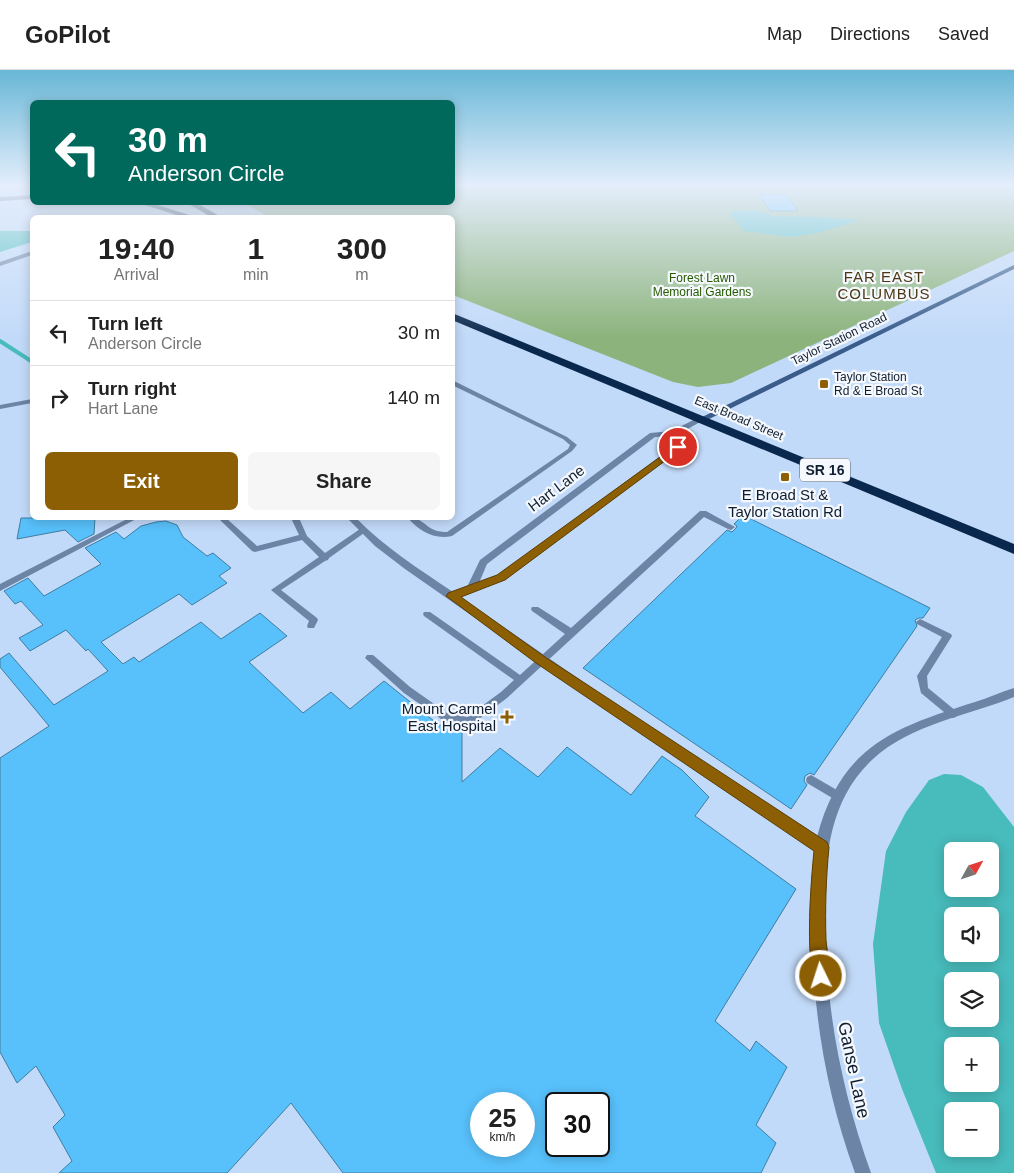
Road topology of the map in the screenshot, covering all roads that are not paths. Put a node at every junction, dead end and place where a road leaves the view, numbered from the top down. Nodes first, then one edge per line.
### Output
1 (30, 254) edge
2 (0, 264) edge
3 (1014, 267) edge
4 (455, 317) edge
5 (455, 383) edge
6 (30, 401) edge
7 (0, 407) edge
8 (702, 419) junction
9 (674, 433) junction
10 (130, 520) edge
11 (224, 520) edge
12 (296, 520) edge
13 (353, 520) edge
14 (414, 520) edge
15 (730, 527) dead end
16 (363, 531) junction
17 (304, 537) junction
18 (1014, 549) edge
19 (325, 558) junction
20 (472, 587) junction
21 (0, 588) edge
22 (452, 596) junction
23 (535, 609) dead end
24 (427, 614) dead end
25 (920, 622) dead end
26 (312, 626) dead end
27 (570, 633) junction
28 (370, 658) dead end
29 (541, 660) junction
30 (520, 680) junction
31 (1014, 692) edge
32 (953, 714) junction
33 (811, 780) dead end
34 (838, 796) junction
35 (822, 847) junction
36 (863, 1173) edge

1 - 2 street
3 - 8 main road, Taylor Station Road
4 - 8 highway, East Broad Street / SR 16
5 - 14 lane
6 - 7 lane
8 - 9 street, Hart Lane
8 - 18 highway, East Broad Street / SR 16
9 - 20 street, Hart Lane
9 - 20 street
10 - 21 lane
11 - 17 lane
12 - 17 lane
13 - 16 street
15 - 27 lane
16 - 19 lane
16 - 22 street
17 - 19 lane
19 - 26 lane
20 - 22 street
22 - 29 street
23 - 27 lane
24 - 30 lane
25 - 32 lane
27 - 29 lane
28 - 30 lane
29 - 30 lane
29 - 35 street
31 - 32 street, Ganse Lane
32 - 34 street, Ganse Lane
33 - 34 lane
34 - 35 street, Ganse Lane
35 - 36 street, Ganse Lane

